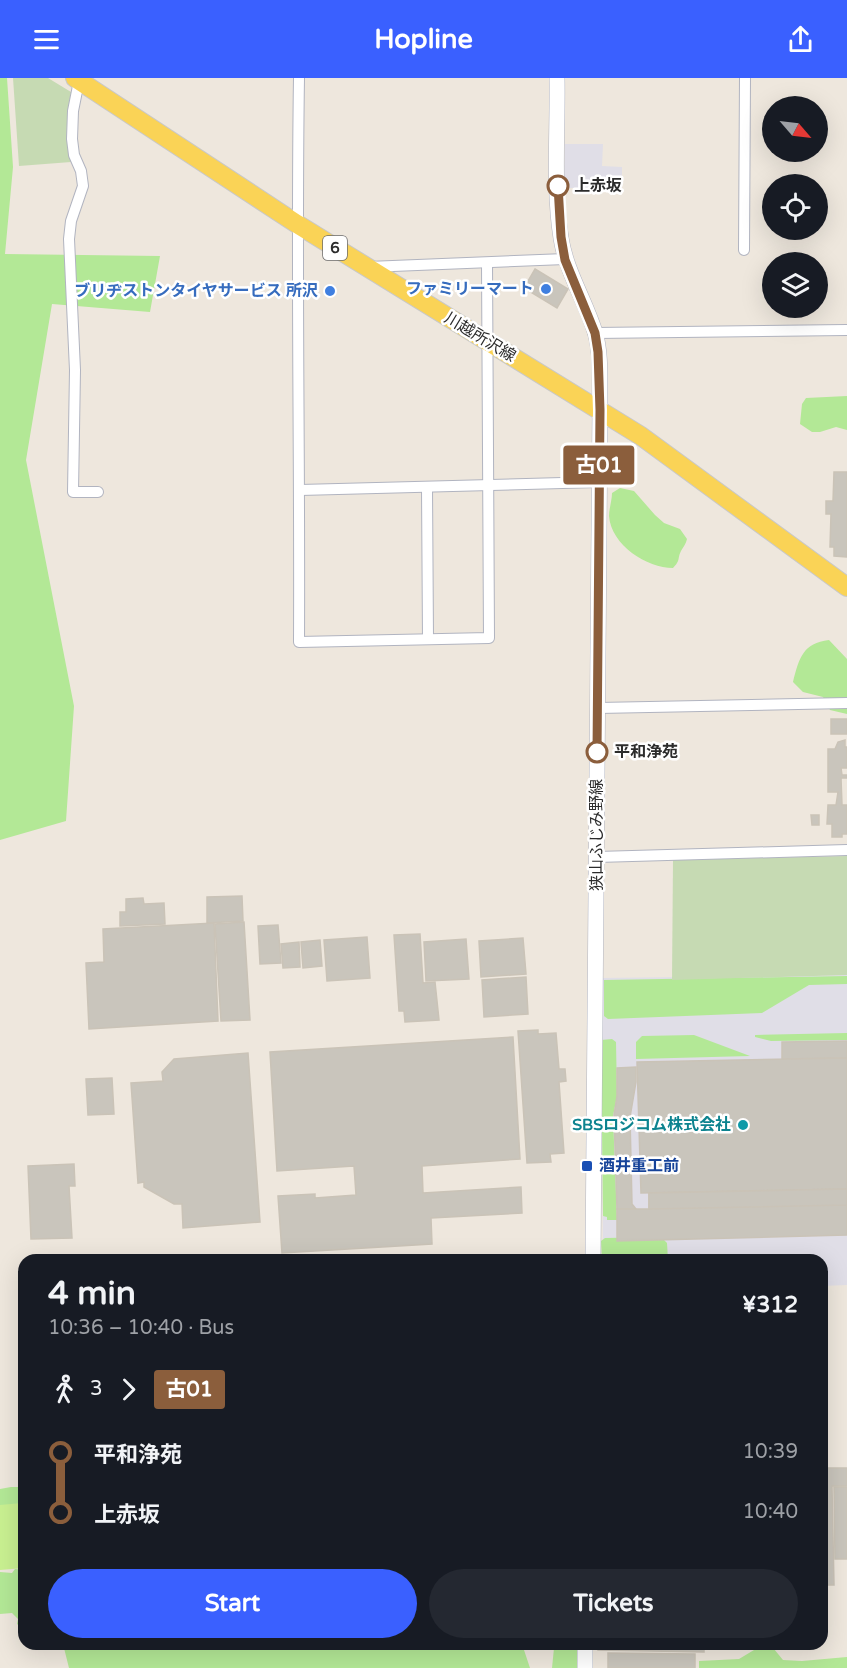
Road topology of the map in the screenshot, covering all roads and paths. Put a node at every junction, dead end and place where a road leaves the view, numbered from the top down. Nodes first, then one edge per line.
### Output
1 (299, 78) edge
2 (557, 78) edge
3 (745, 78) edge
4 (77, 79) edge
5 (297, 224) junction
6 (744, 250) dead end
7 (565, 260) junction
8 (487, 263) junction
9 (366, 267) junction
10 (847, 330) edge
11 (595, 333) junction
12 (486, 341) junction
13 (600, 410) junction
14 (599, 482) junction
15 (488, 484) junction
16 (427, 487) junction
17 (300, 490) junction
18 (98, 492) dead end
19 (847, 586) edge
20 (428, 639) junction
21 (847, 703) edge
22 (598, 708) junction
23 (847, 850) edge
24 (597, 857) junction
25 (593, 1254) edge
26 (585, 1650) edge
27 (585, 1668) edge

1 - 5 street
2 - 7 main road, 狭山ふじみ野線
3 - 6 street
4 - 5 main road, 川越所沢線 / 6
4 - 18 street
5 - 9 main road, 川越所沢線 / 6
5 - 17 street
7 - 8 street
7 - 11 main road, 狭山ふじみ野線
8 - 9 street
8 - 12 street
9 - 12 main road, 川越所沢線 / 6
10 - 11 street
11 - 13 main road, 狭山ふじみ野線
12 - 13 main road, 川越所沢線 / 6
12 - 15 street
13 - 14 main road, 狭山ふじみ野線
13 - 19 main road, 川越所沢線 / 6
14 - 15 street
14 - 22 main road, 狭山ふじみ野線
15 - 16 street
15 - 20 street
16 - 17 street
16 - 20 street
17 - 20 street
21 - 22 street
22 - 24 main road, 狭山ふじみ野線
23 - 24 street
24 - 25 main road, 狭山ふじみ野線
26 - 27 main road

